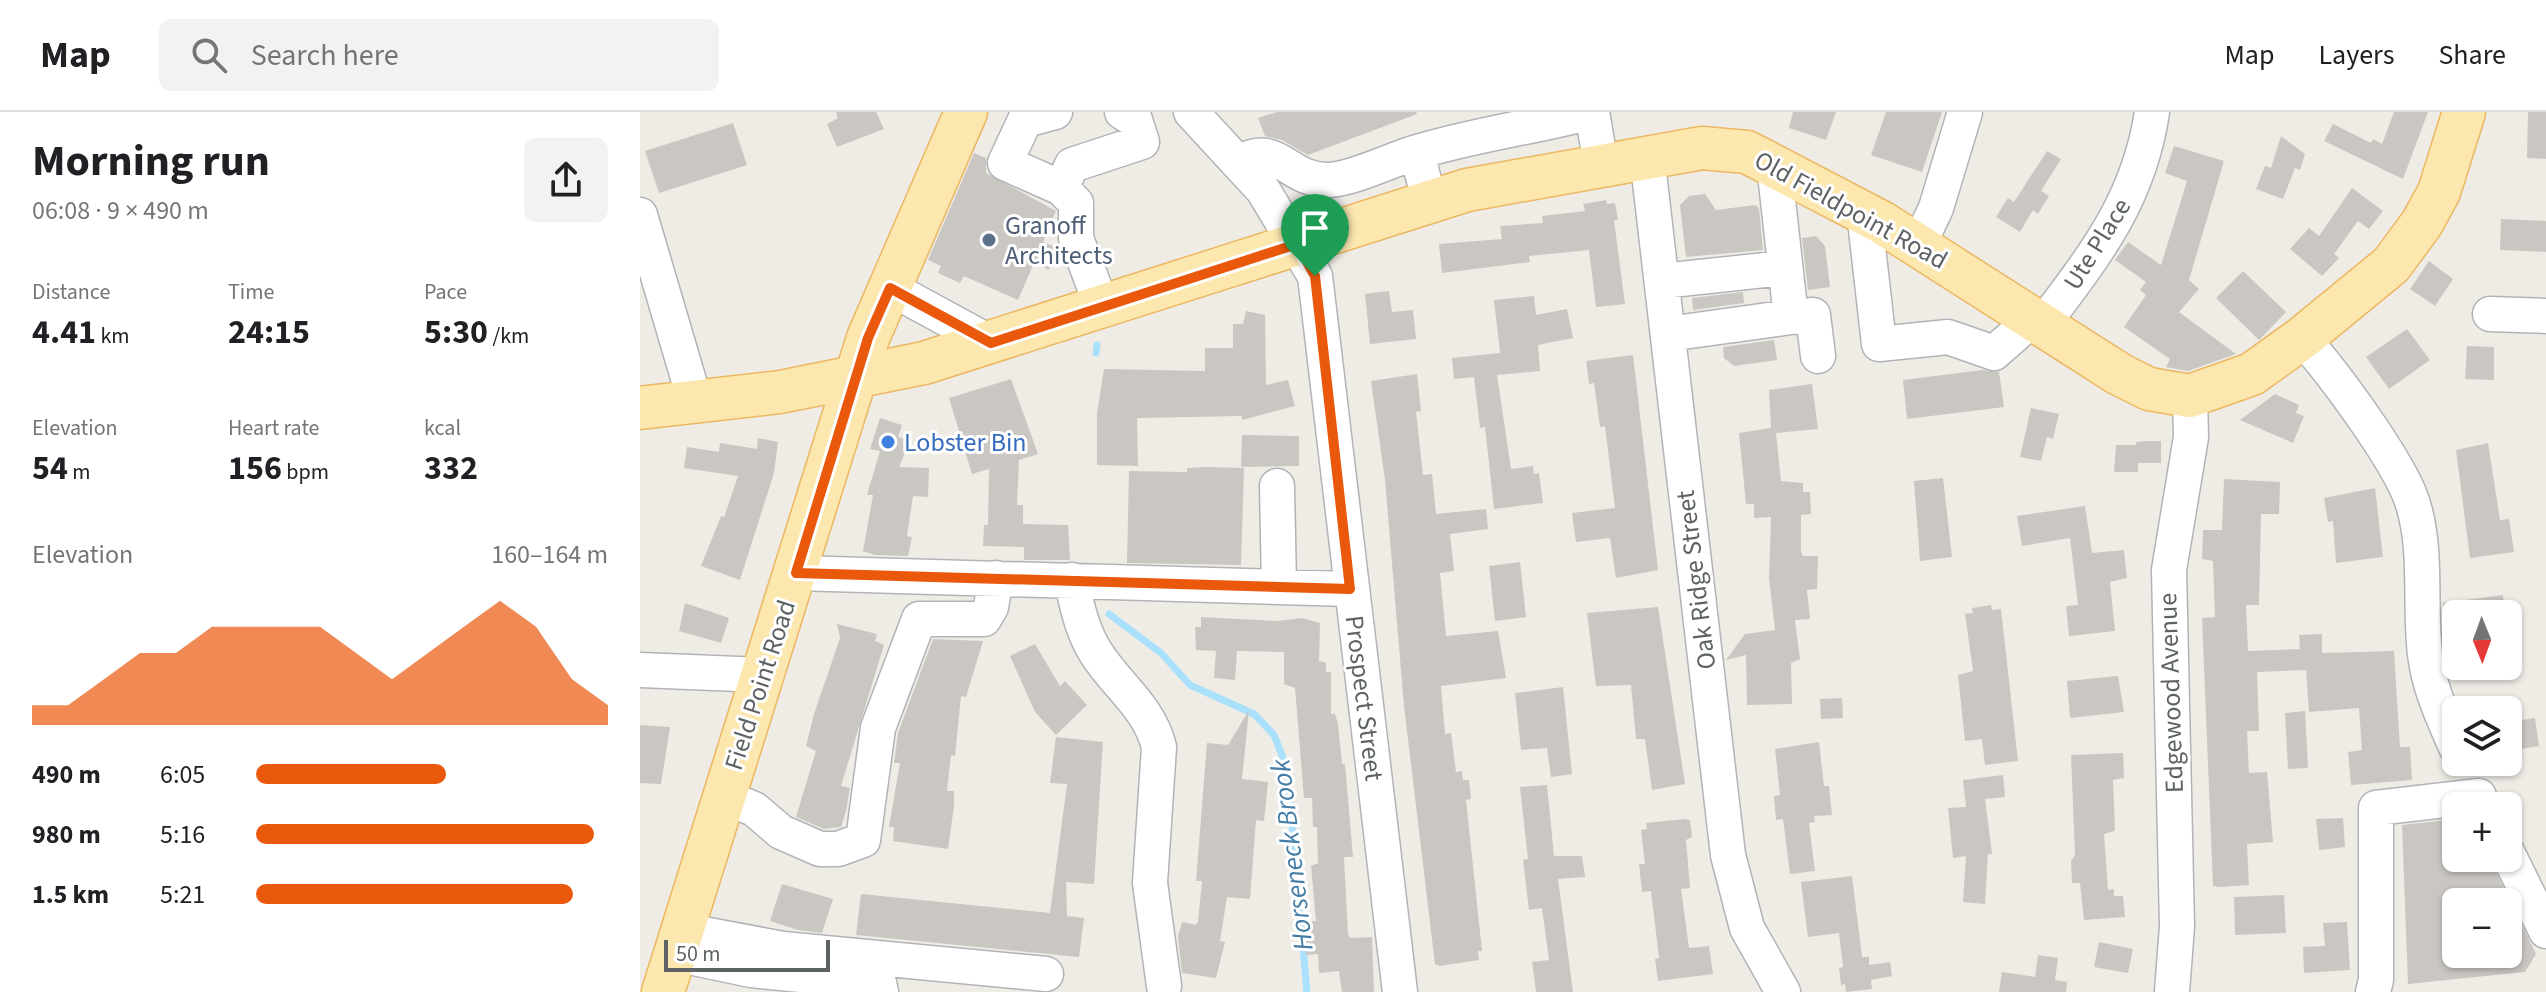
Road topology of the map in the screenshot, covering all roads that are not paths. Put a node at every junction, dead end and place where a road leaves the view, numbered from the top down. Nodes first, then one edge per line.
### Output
1 (966, 112) edge
2 (1055, 112) edge
3 (1191, 112) edge
4 (1591, 112) edge
5 (1965, 112) edge
6 (2152, 112) edge
7 (2464, 112) edge
8 (1133, 115) edge
9 (1411, 154) junction
10 (1647, 156) junction
11 (1239, 163) junction
12 (1601, 165) junction
13 (1774, 165) junction
14 (1061, 188) junction
15 (1430, 202) junction
16 (1864, 212) junction
17 (640, 215) edge
18 (1297, 244) junction
19 (1919, 244) junction
20 (1784, 268) junction
21 (1662, 281) junction
22 (890, 288) junction
23 (1102, 307) junction
24 (2490, 314) dead end
25 (2546, 316) edge
26 (1791, 317) junction
27 (2039, 321) junction
28 (1668, 334) junction
29 (2302, 338) junction
30 (991, 343) junction
31 (1818, 356) dead end
32 (857, 377) junction
33 (2190, 396) junction
34 (692, 404) junction
35 (640, 408) edge
36 (1277, 486) dead end
37 (796, 573) junction
38 (996, 578) junction
39 (1072, 580) junction
40 (1279, 587) junction
41 (1350, 589) junction
42 (640, 670) edge
43 (763, 675) junction
44 (2442, 715) edge
45 (724, 797) junction
46 (2442, 804) edge
47 (2517, 872) edge
48 (2546, 931) edge
49 (673, 959) edge
50 (1046, 974) dead end
51 (1164, 986) dead end
52 (881, 992) edge
53 (1400, 992) edge
54 (1783, 992) edge
55 (2172, 992) edge
56 (2373, 992) edge

1 - 22 main road, Field Point Road
2 - 14 street
3 - 11 street, Prospect Street
4 - 9 street
4 - 12 street
5 - 19 street
6 - 27 street, Ute Place
7 - 29 main road
8 - 14 street
9 - 11 street
9 - 15 street
10 - 12 main road, Old Fieldpoint Road
10 - 13 main road, Old Fieldpoint Road
10 - 21 street, Oak Ridge Street
11 - 18 street, Prospect Street
12 - 15 main road, Old Fieldpoint Road
13 - 16 main road, Old Fieldpoint Road
13 - 20 street
14 - 23 street
15 - 18 main road, Old Fieldpoint Road
16 - 19 main road, Old Fieldpoint Road
16 - 27 street, Ute Place
17 - 34 street
18 - 23 main road, Old Fieldpoint Road
18 - 41 street, Prospect Street
19 - 27 main road, Old Fieldpoint Road
20 - 21 street
20 - 26 street
21 - 28 street, Oak Ridge Street
22 - 30 street
22 - 32 main road, Field Point Road
23 - 30 main road, Old Fieldpoint Road
24 - 25 street
26 - 28 street
26 - 31 street
27 - 33 main road, Old Fieldpoint Road
28 - 54 street, Oak Ridge Street
29 - 33 main road
29 - 44 street
30 - 32 main road, Old Fieldpoint Road
32 - 34 main road, Old Fieldpoint Road
32 - 37 main road, Field Point Road
33 - 55 street, Edgewood Avenue
34 - 35 main road, Old Fieldpoint Road
36 - 40 street
37 - 38 street
37 - 43 main road, Field Point Road
38 - 39 street
38 - 45 street
39 - 40 street
39 - 51 street
40 - 41 street
41 - 53 street, Prospect Street
42 - 43 street
43 - 45 main road, Field Point Road
45 - 49 main road, Field Point Road
46 - 56 street
47 - 48 street
49 - 50 street
49 - 52 street

